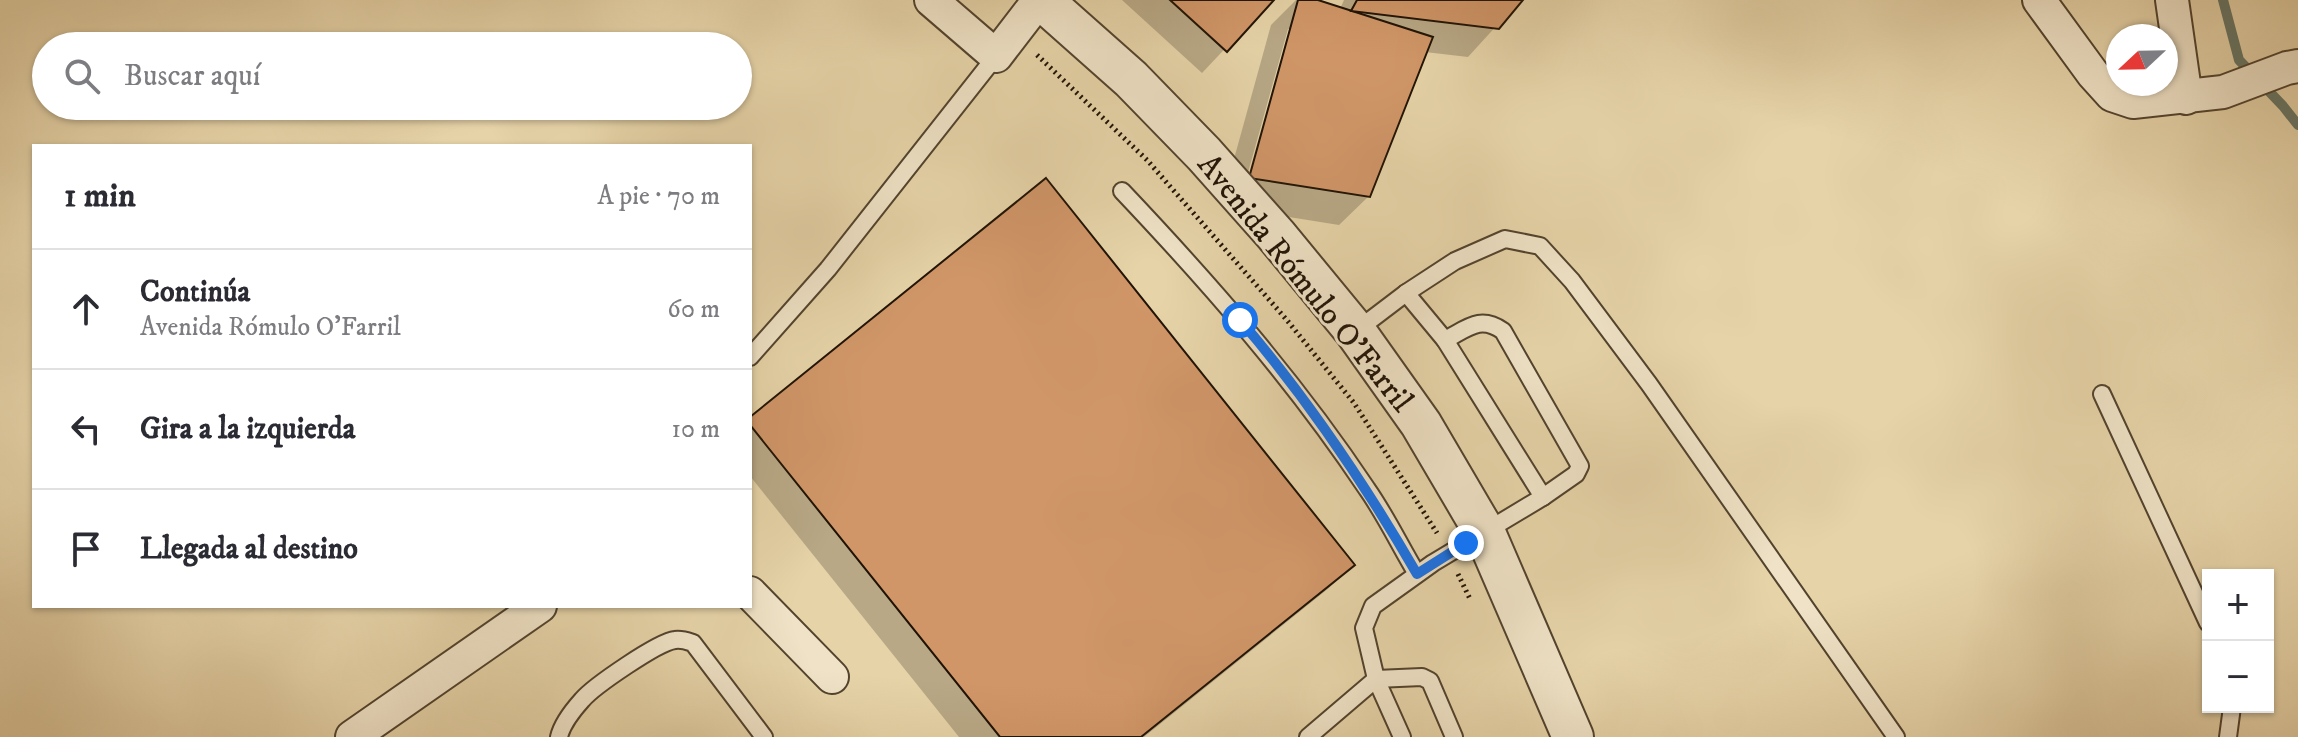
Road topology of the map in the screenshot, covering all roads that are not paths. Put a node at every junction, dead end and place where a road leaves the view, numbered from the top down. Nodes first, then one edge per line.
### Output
1 (931, 0) edge
2 (1040, 0) edge
3 (2039, 0) edge
4 (2172, 0) edge
5 (996, 56) junction
6 (2292, 67) edge
7 (2186, 98) junction
8 (1122, 191) dead end
9 (1406, 293) junction
10 (1355, 331) junction
11 (1445, 340) junction
12 (752, 355) edge
13 (2102, 394) dead end
14 (1543, 497) junction
15 (1485, 533) junction
16 (1417, 574) junction
17 (752, 595) edge
18 (537, 608) edge
19 (2202, 610) edge
20 (832, 677) dead end
21 (1376, 679) junction
22 (2231, 713) edge
23 (1316, 733) edge
24 (352, 737) edge
25 (559, 737) edge
26 (764, 737) edge
27 (1402, 737) edge
28 (1454, 737) edge
29 (1573, 737) edge
30 (1896, 737) edge
31 (2228, 737) edge

1 - 5 street
2 - 5 street
2 - 10 street, Avenida Rómulo O'Farril
3 - 7 street
4 - 7 street
5 - 12 lane
6 - 7 street
8 - 16 lane
9 - 10 lane
9 - 11 lane
9 - 30 lane
10 - 15 street, Avenida Rómulo O'Farril
11 - 14 lane
11 - 14 lane
13 - 19 lane
14 - 15 lane
15 - 16 lane
15 - 29 street, Avenida Rómulo O'Farril
16 - 21 lane
17 - 20 street
18 - 24 street
21 - 23 lane
21 - 27 lane
21 - 28 lane
22 - 31 lane
25 - 26 lane

